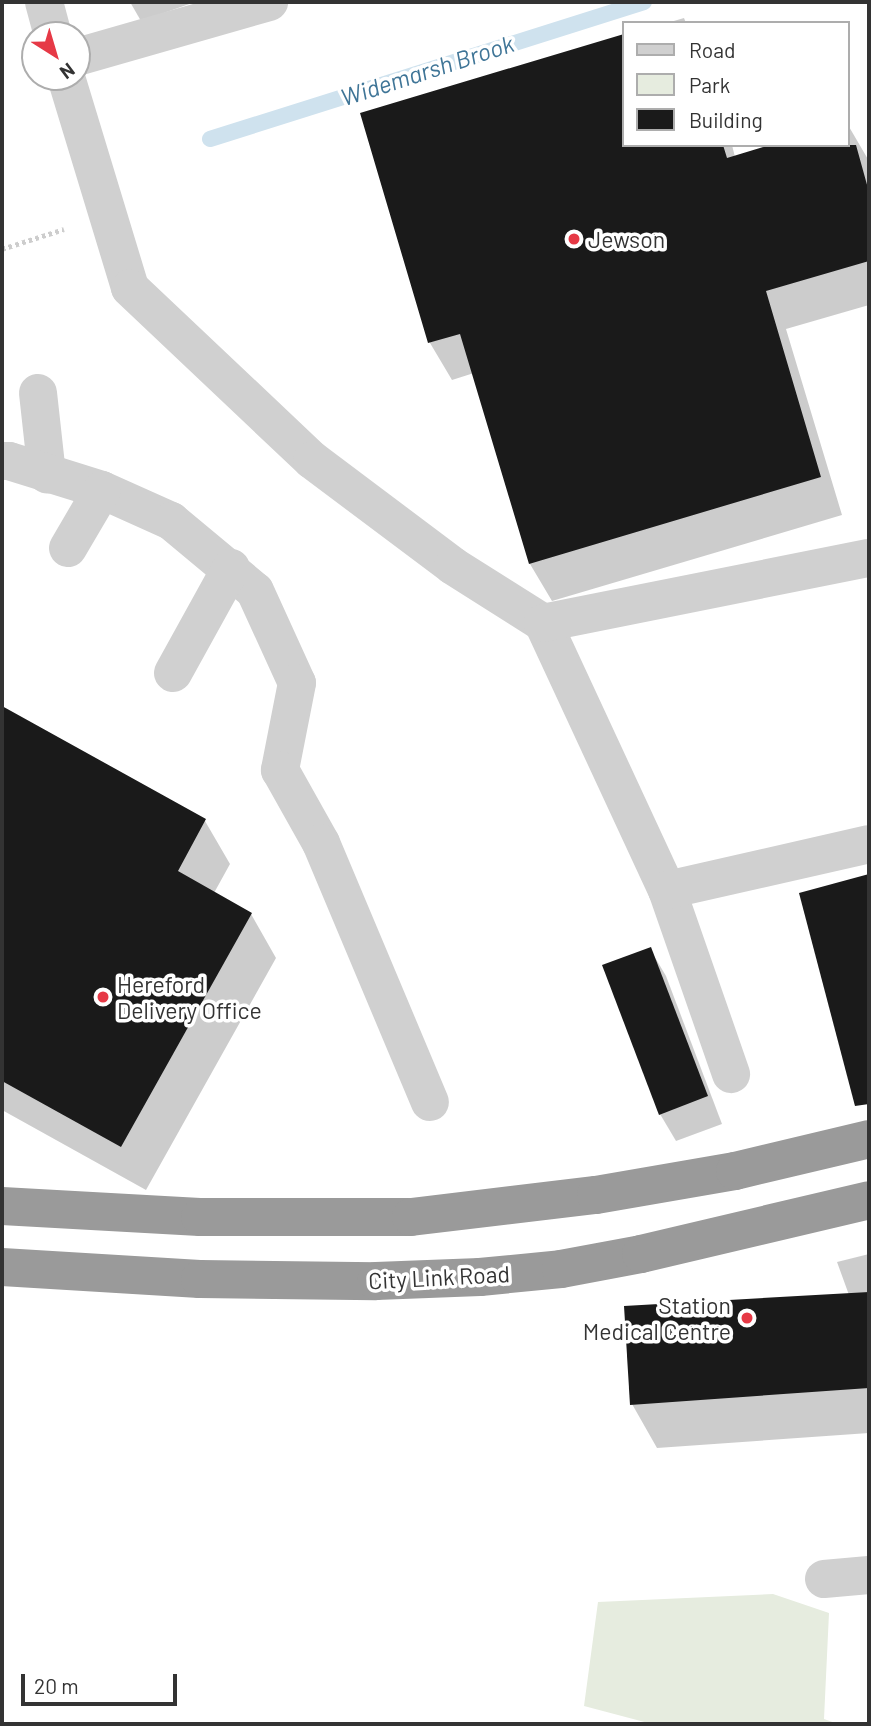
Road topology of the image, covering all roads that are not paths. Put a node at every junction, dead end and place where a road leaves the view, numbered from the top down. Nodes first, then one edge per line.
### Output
1 (44, 2) edge
2 (269, 2) edge
3 (50, 21) edge
4 (91, 53) edge
5 (70, 91) edge
6 (38, 393) dead end
7 (2, 461) edge
8 (47, 475) junction
9 (102, 491) junction
10 (68, 548) dead end
11 (869, 558) edge
12 (231, 568) junction
13 (543, 623) junction
14 (173, 673) dead end
15 (869, 844) edge
16 (667, 890) junction
17 (731, 1074) dead end
18 (430, 1102) dead end
19 (869, 1139) edge
20 (869, 1200) edge
21 (2, 1206) edge
22 (2, 1267) edge
23 (869, 1575) edge
24 (824, 1579) dead end

1 - 3 street
2 - 4 street
5 - 13 street
6 - 8 street
7 - 8 street
8 - 9 street
9 - 10 street
9 - 12 street
11 - 13 street
12 - 14 street
12 - 18 street
13 - 16 street
15 - 16 street
16 - 17 street
19 - 21 highway
20 - 22 highway, City Link Road
23 - 24 street

